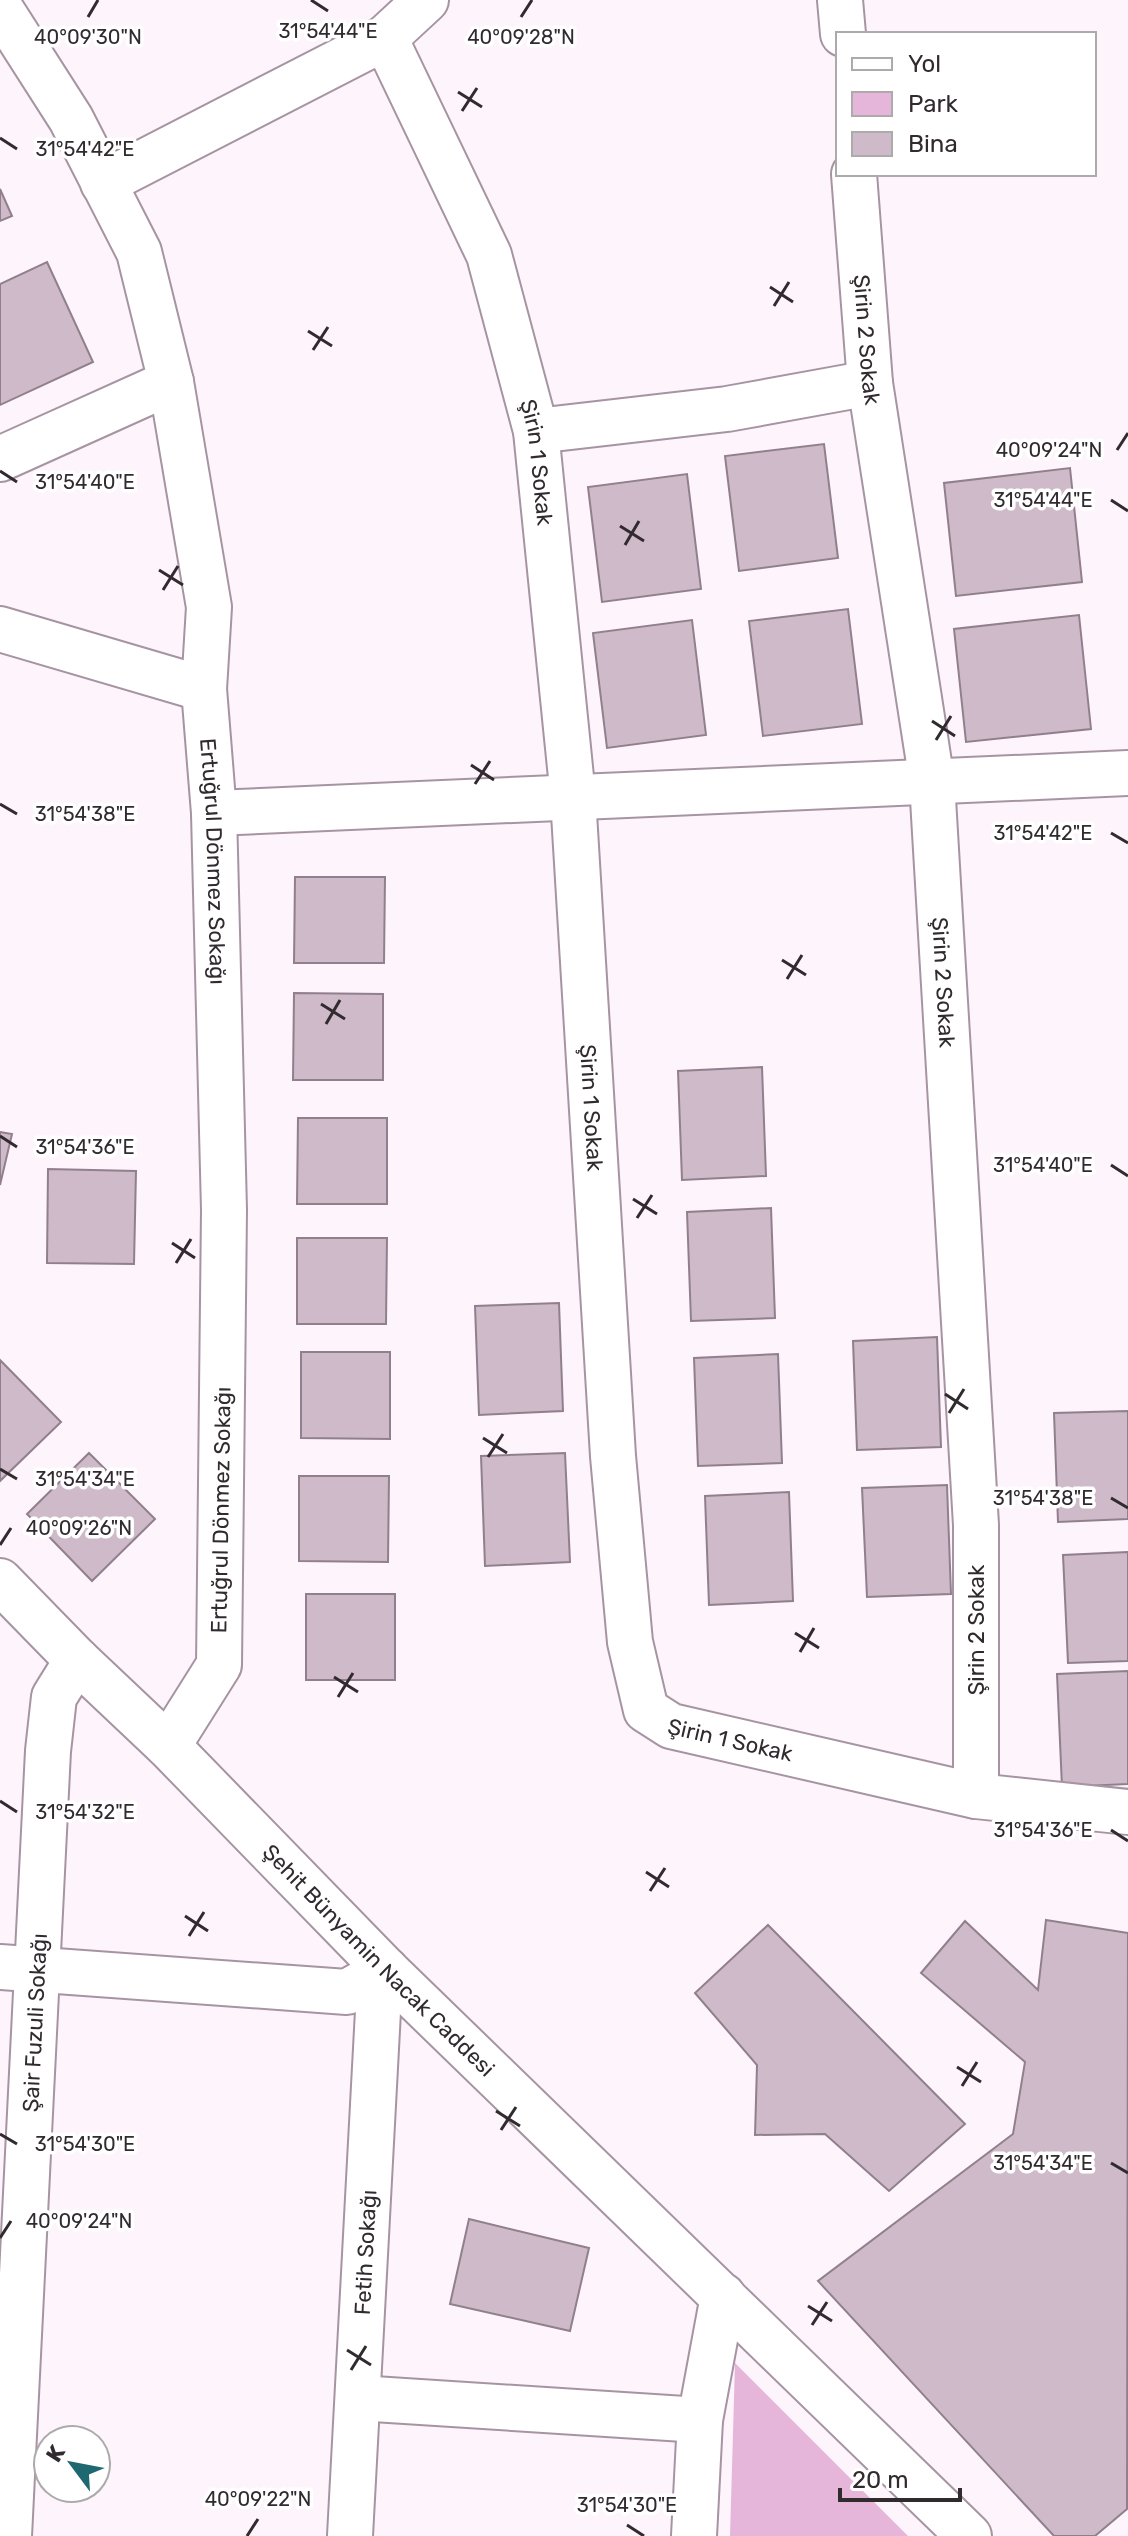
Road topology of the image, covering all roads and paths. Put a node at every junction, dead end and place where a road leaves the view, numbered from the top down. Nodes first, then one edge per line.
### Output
1 (426, 0) edge
2 (840, 0) edge
3 (3, 20) edge
4 (843, 32) edge
5 (385, 38) junction
6 (854, 176) edge
7 (103, 183) junction
8 (171, 382) junction
9 (870, 383) junction
10 (536, 431) junction
11 (0, 459) edge
12 (0, 629) edge
13 (204, 689) junction
14 (1128, 773) edge
15 (932, 782) junction
16 (573, 797) junction
17 (214, 813) junction
18 (0, 1581) edge
19 (77, 1660) junction
20 (168, 1746) junction
21 (976, 1796) junction
22 (1128, 1812) edge
23 (19, 1968) edge
24 (386, 1970) junction
25 (723, 2296) junction
26 (358, 2398) junction
27 (700, 2420) junction
28 (9, 2536) edge
29 (350, 2536) edge
30 (694, 2536) edge
31 (969, 2536) edge

1 - 5 street
2 - 4 street
3 - 7 street, Ertuğrul Dönmez Sokağı
5 - 7 street
5 - 10 street, Şirin 1 Sokak
6 - 9 street, Şirin 2 Sokak
7 - 8 street, Ertuğrul Dönmez Sokağı
8 - 11 street
8 - 13 street, Ertuğrul Dönmez Sokağı
9 - 10 street
9 - 15 street, Şirin 2 Sokak
10 - 16 street, Şirin 1 Sokak
12 - 13 street
13 - 17 street, Ertuğrul Dönmez Sokağı
14 - 15 street
15 - 16 street
15 - 21 street, Şirin 2 Sokak
16 - 17 street
16 - 21 street, Şirin 1 Sokak
17 - 20 street, Ertuğrul Dönmez Sokağı
18 - 19 street, Şehit Bünyamin Nacak Caddesi
19 - 20 street, Şehit Bünyamin Nacak Caddesi
19 - 23 street, Şair Fuzuli Sokağı
20 - 24 street, Şehit Bünyamin Nacak Caddesi
21 - 22 street, Şirin 1 Sokak
23 - 24 street
23 - 28 street, Şair Fuzuli Sokağı
24 - 25 street, Şehit Bünyamin Nacak Caddesi
24 - 26 street, Fetih Sokağı
25 - 27 street
25 - 31 street, Şehit Bünyamin Nacak Caddesi
26 - 27 street
26 - 29 street, Fetih Sokağı
27 - 30 street

